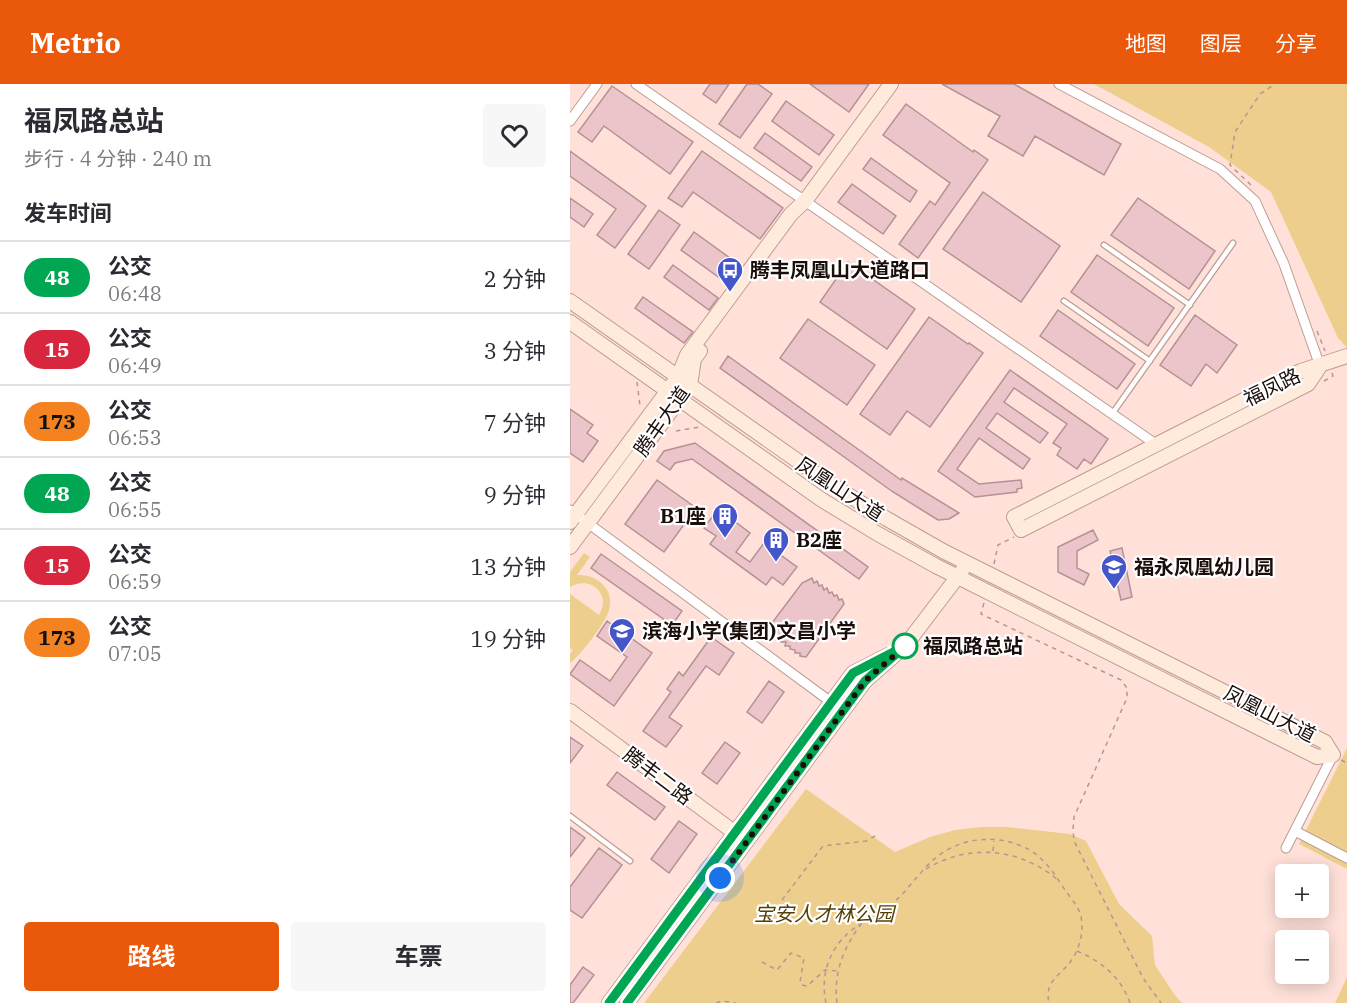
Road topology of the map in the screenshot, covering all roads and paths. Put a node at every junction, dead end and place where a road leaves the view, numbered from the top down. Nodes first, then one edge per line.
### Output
1 (597, 84) edge
2 (636, 84) edge
3 (891, 84) edge
4 (1059, 84) edge
5 (1275, 84) edge
6 (570, 121) edge
7 (1252, 185) dead end
8 (805, 201) junction
9 (1233, 243) dead end
10 (1104, 245) dead end
11 (570, 301) edge
12 (1064, 301) dead end
13 (1190, 305) junction
14 (570, 322) edge
15 (1316, 328) dead end
16 (1347, 356) edge
17 (1150, 361) junction
18 (1325, 364) junction
19 (678, 377) junction
20 (636, 381) dead end
21 (690, 385) junction
22 (668, 391) junction
23 (680, 399) junction
24 (640, 406) dead end
25 (1112, 414) junction
26 (700, 427) dead end
27 (676, 431) dead end
28 (1157, 445) junction
29 (572, 515) edge
30 (588, 523) junction
31 (570, 547) edge
32 (968, 563) junction
33 (957, 577) junction
34 (981, 614) dead end
35 (905, 646) junction
36 (831, 702) junction
37 (570, 711) edge
38 (1333, 755) junction
39 (570, 816) edge
40 (1295, 831) junction
41 (735, 833) junction
42 (877, 835) dead end
43 (994, 840) junction
44 (746, 842) junction
45 (1286, 848) dead end
46 (993, 852) junction
47 (1347, 858) edge
48 (630, 861) dead end
49 (922, 871) junction
50 (1060, 882) junction
51 (782, 900) dead end
52 (864, 922) junction
53 (1077, 951) junction
54 (762, 962) dead end
55 (825, 969) junction
56 (838, 971) junction
57 (609, 1003) edge
58 (627, 1003) edge
59 (716, 1003) edge
60 (735, 1003) edge
61 (826, 1003) edge
62 (837, 1003) edge
63 (1049, 1003) edge
64 (1130, 1003) edge
65 (1161, 1003) edge

1 - 6 street
2 - 8 street
3 - 8 main road, 腾丰大道
4 - 18 street
5 - 7 path
8 - 19 main road, 腾丰大道
8 - 21 main road, 腾丰大道
8 - 25 street
9 - 13 lane
10 - 13 lane
11 - 19 main road, 凤凰山大道
12 - 17 lane
13 - 17 lane
14 - 22 main road, 凤凰山大道
15 - 18 path
16 - 18 main road
17 - 25 lane
18 - 28 main road, 福凤路
18 - 28 main road, 福凤路
19 - 21 main road, 凤凰山大道
19 - 22 main road, 腾丰大道
20 - 24 path
21 - 23 main road, 腾丰大道
21 - 32 main road, 凤凰山大道
22 - 23 main road, 凤凰山大道
22 - 29 main road, 腾丰大道
23 - 30 main road, 腾丰大道
23 - 33 main road, 凤凰山大道
25 - 28 street
26 - 27 path
29 - 30 street
30 - 31 main road, 腾丰大道
30 - 36 street
32 - 33 main road
32 - 38 main road, 凤凰山大道
33 - 35 main road
33 - 38 main road, 凤凰山大道
34 - 65 path
35 - 36 main road
35 - 44 main road
36 - 41 main road
37 - 41 main road, 腾丰二路
38 - 40 street
39 - 48 lane
40 - 45 street
40 - 47 street
41 - 44 main road, 腾丰二路
41 - 57 main road
42 - 51 path
43 - 46 path
43 - 49 path
43 - 50 path
44 - 58 main road
46 - 49 path
46 - 50 path
49 - 52 path
50 - 53 path
52 - 55 path
52 - 56 path
53 - 63 path
53 - 64 path
54 - 55 path
55 - 56 path
55 - 61 path
56 - 62 path
59 - 60 path

